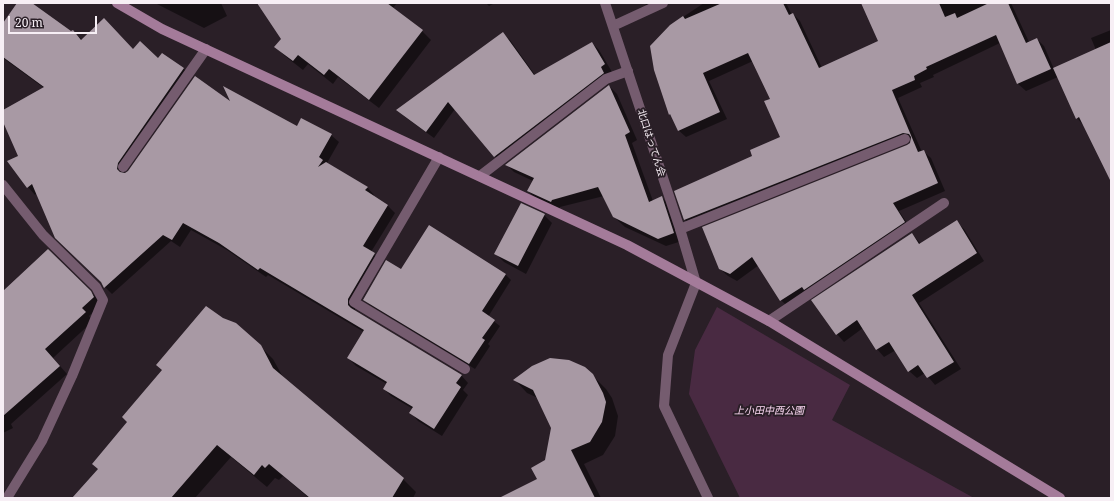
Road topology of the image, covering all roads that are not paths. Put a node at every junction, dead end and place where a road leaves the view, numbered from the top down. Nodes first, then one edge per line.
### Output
1 (116, 3) edge
2 (605, 3) edge
3 (662, 3) edge
4 (613, 26) junction
5 (206, 50) junction
6 (628, 71) junction
7 (904, 139) dead end
8 (439, 157) junction
9 (123, 167) dead end
10 (480, 176) junction
11 (3, 185) edge
12 (944, 203) dead end
13 (680, 230) junction
14 (696, 283) junction
15 (769, 321) junction
16 (465, 369) dead end
17 (7, 498) edge
18 (708, 498) edge
19 (1060, 498) edge

1 - 5 street
2 - 4 street, 北口はってん会
3 - 4 street
4 - 6 street, 北口はってん会
5 - 8 street
5 - 9 street
6 - 10 street
6 - 13 street, 北口はってん会
7 - 13 street
8 - 10 street
8 - 16 street
10 - 14 street
11 - 17 street
12 - 15 street
13 - 14 street, 北口はってん会
14 - 15 street
14 - 18 street
15 - 19 street

